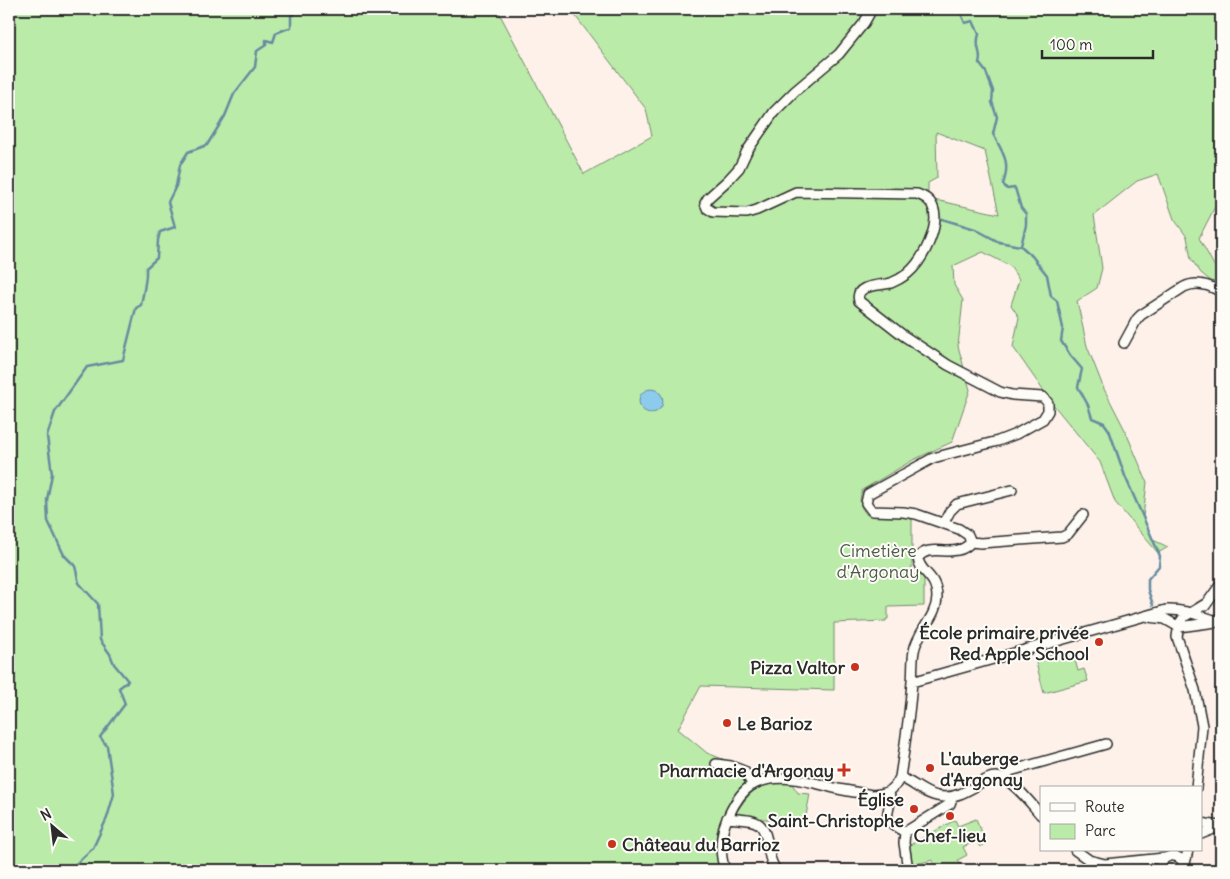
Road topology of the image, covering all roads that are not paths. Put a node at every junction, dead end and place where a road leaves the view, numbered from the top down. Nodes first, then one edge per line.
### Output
1 (872, 9) edge
2 (1221, 292) edge
3 (1124, 343) dead end
4 (1012, 490) dead end
5 (1083, 515) dead end
6 (944, 524) junction
7 (971, 542) junction
8 (1221, 584) edge
9 (1195, 613) junction
10 (1144, 616) junction
11 (1221, 622) edge
12 (1190, 626) junction
13 (1179, 627) junction
14 (1182, 650) junction
15 (912, 682) junction
16 (1106, 744) dead end
17 (716, 764) dead end
18 (900, 777) junction
19 (1004, 778) junction
20 (752, 785) junction
21 (1196, 786) edge
22 (886, 793) junction
23 (953, 796) junction
24 (1040, 814) edge
25 (727, 818) junction
26 (1202, 823) edge
27 (1220, 826) edge
28 (904, 832) junction
29 (1202, 834) edge
30 (1078, 852) edge
31 (1188, 852) edge
32 (1176, 853) edge
33 (1164, 858) junction
34 (1143, 859) junction
35 (1095, 866) edge
36 (1185, 867) edge
37 (725, 870) edge
38 (776, 870) edge
39 (908, 870) edge
40 (1159, 870) edge

1 - 6 street
2 - 3 street
4 - 6 street
5 - 7 street
6 - 7 street
7 - 15 street
8 - 9 street
9 - 10 street
9 - 11 street
9 - 12 street
9 - 13 street
10 - 13 street
10 - 15 street
11 - 12 street
12 - 13 street
12 - 14 street
13 - 14 street
14 - 21 street
15 - 18 street
16 - 19 street
17 - 20 street
18 - 22 street
18 - 23 street
19 - 23 street
19 - 24 street
20 - 22 street
20 - 25 street
22 - 28 street
23 - 28 street
25 - 37 street
25 - 38 street
26 - 27 street
27 - 29 street
28 - 39 street
30 - 35 street
31 - 36 street
32 - 33 street
32 - 36 street
33 - 34 street
33 - 40 street
34 - 35 street
34 - 40 street

